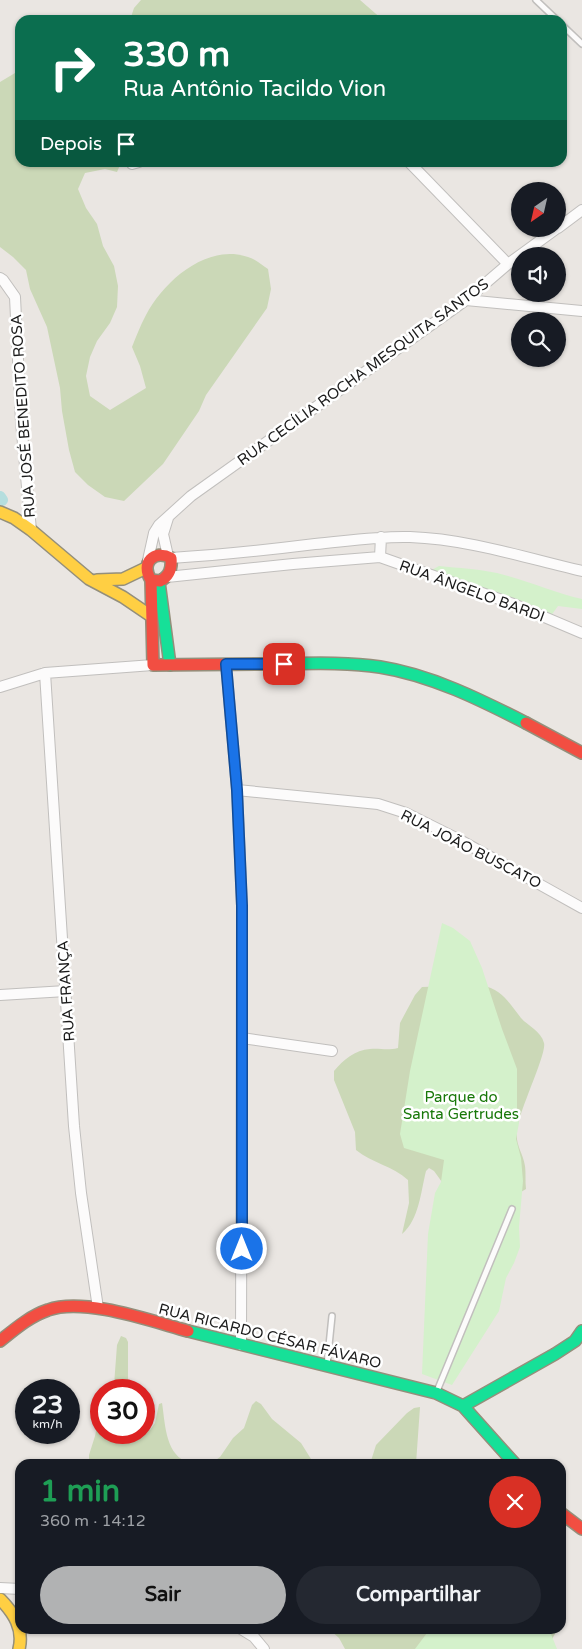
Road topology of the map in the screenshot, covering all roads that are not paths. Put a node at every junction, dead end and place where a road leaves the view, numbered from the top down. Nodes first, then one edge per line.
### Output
1 (536, 0) edge
2 (552, 15) edge
3 (567, 30) edge
4 (582, 44) edge
5 (414, 167) edge
6 (582, 210) edge
7 (566, 222) edge
8 (543, 238) edge
9 (508, 264) junction
10 (0, 278) edge
11 (466, 300) junction
12 (582, 311) edge
13 (0, 512) edge
14 (170, 514) junction
15 (30, 530) junction
16 (381, 537) junction
17 (170, 557) junction
18 (380, 558) junction
19 (582, 571) edge
20 (153, 574) junction
21 (89, 579) junction
22 (109, 590) junction
23 (151, 616) junction
24 (582, 633) edge
25 (226, 664) junction
26 (153, 665) junction
27 (170, 665) junction
28 (45, 673) junction
29 (0, 687) edge
30 (582, 753) edge
31 (237, 790) junction
32 (582, 908) edge
33 (66, 991) junction
34 (0, 995) edge
35 (242, 1038) junction
36 (332, 1051) dead end
37 (512, 1209) dead end
38 (98, 1308) junction
39 (332, 1316) dead end
40 (582, 1332) edge
41 (0, 1341) edge
42 (242, 1345) junction
43 (327, 1366) junction
44 (436, 1393) junction
45 (463, 1406) junction
46 (511, 1459) edge
47 (566, 1517) edge
48 (582, 1529) edge
49 (0, 1588) edge
50 (15, 1589) edge
51 (0, 1599) edge
52 (15, 1622) edge
53 (249, 1634) edge
54 (264, 1649) edge

1 - 2 lane
3 - 4 lane
5 - 9 street
6 - 7 street, RUA CECÍLIA ROCHA MESQUITA SANTOS
8 - 9 street, RUA CECÍLIA ROCHA MESQUITA SANTOS
9 - 11 street, RUA CECÍLIA ROCHA MESQUITA SANTOS
10 - 15 street, RUA JOSÉ BENEDITO ROSA
11 - 12 street
11 - 14 street, RUA CECÍLIA ROCHA MESQUITA SANTOS
13 - 15 street
14 - 17 street
14 - 20 street, RUA CECÍLIA ROCHA MESQUITA SANTOS
15 - 21 street
16 - 17 street
16 - 18 street, RUA ÂNGELO BARDI
16 - 19 street
17 - 20 street
17 - 20 street
18 - 20 street
18 - 24 street, RUA ÂNGELO BARDI
20 - 21 street
20 - 22 street
20 - 23 street
20 - 27 street
21 - 22 street
22 - 23 street
23 - 26 street
25 - 27 street
25 - 30 street
25 - 31 street
26 - 27 street
26 - 28 street
28 - 29 street
28 - 33 street, RUA FRANÇA
31 - 32 street, RUA JOÃO BUSCATO
31 - 35 street
33 - 34 street
33 - 38 street, RUA FRANÇA
35 - 36 street
35 - 42 street
37 - 44 lane
38 - 41 street, RUA RICARDO CÉSAR FÁVARO
38 - 42 street, RUA RICARDO CÉSAR FÁVARO
39 - 43 lane
40 - 45 street
42 - 43 street, RUA RICARDO CÉSAR FÁVARO
43 - 44 street, RUA RICARDO CÉSAR FÁVARO
44 - 45 street, RUA RICARDO CÉSAR FÁVARO
45 - 46 street, RUA RICARDO CÉSAR FÁVARO
47 - 48 street
49 - 50 street
51 - 52 street
53 - 54 street

